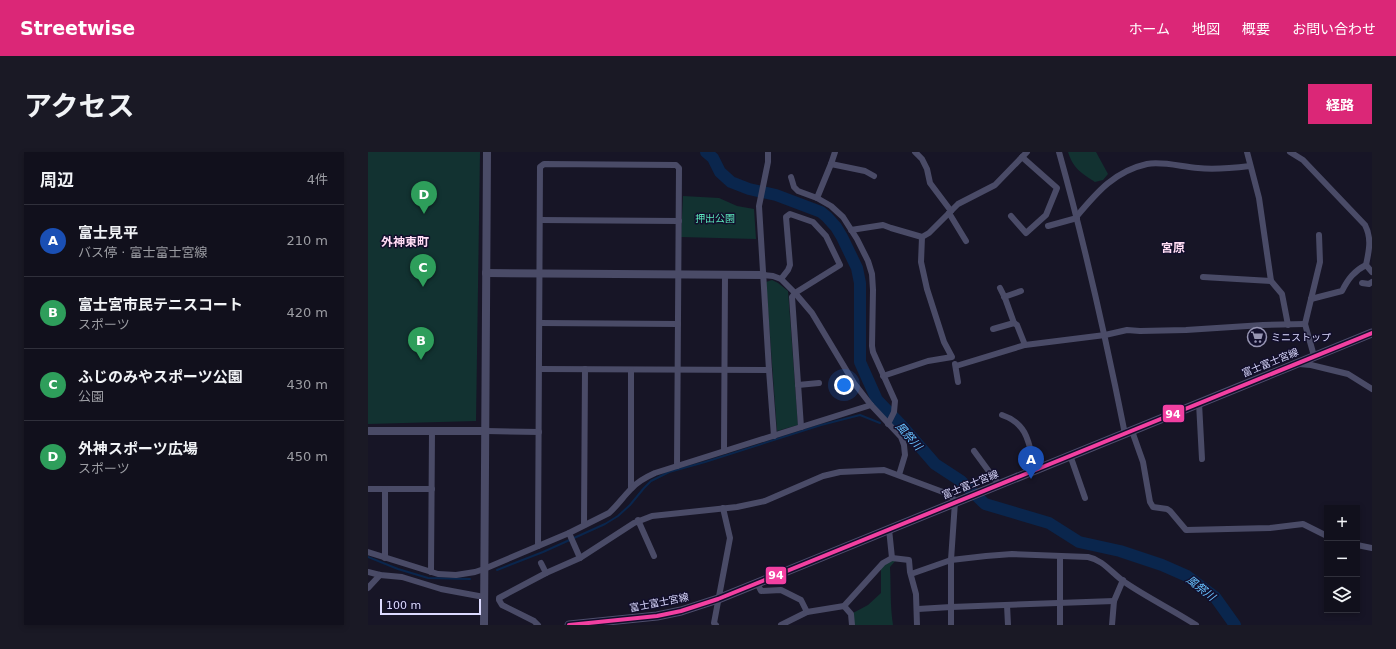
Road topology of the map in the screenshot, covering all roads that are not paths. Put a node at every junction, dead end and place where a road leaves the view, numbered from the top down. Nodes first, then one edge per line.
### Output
1 (487, 152) edge
2 (768, 152) edge
3 (835, 152) edge
4 (915, 152) edge
5 (1027, 152) edge
6 (1060, 152) edge
7 (1246, 152) edge
8 (1290, 152) edge
9 (1022, 157) junction
10 (832, 164) junction
11 (1250, 166) junction
12 (874, 176) dead end
13 (791, 177) dead end
14 (817, 198) junction
15 (950, 212) junction
16 (1011, 216) dead end
17 (1077, 217) junction
18 (540, 220) junction
19 (679, 221) junction
20 (1048, 226) dead end
21 (851, 230) junction
22 (1319, 235) dead end
23 (922, 237) junction
24 (966, 241) dead end
25 (1366, 265) junction
26 (1372, 272) edge
27 (486, 273) junction
28 (540, 274) junction
29 (679, 274) junction
30 (725, 275) junction
31 (763, 275) junction
32 (1203, 277) dead end
33 (781, 279) junction
34 (1271, 282) junction
35 (1372, 282) edge
36 (1362, 283) dead end
37 (1000, 288) dead end
38 (1021, 291) dead end
39 (795, 293) junction
40 (1004, 297) junction
41 (1311, 299) junction
42 (540, 323) junction
43 (1014, 323) junction
44 (678, 324) junction
45 (1305, 324) junction
46 (1288, 325) junction
47 (993, 329) dead end
48 (1372, 333) edge
49 (1105, 335) junction
50 (1025, 345) junction
51 (1314, 356) junction
52 (952, 357) junction
53 (1298, 363) junction
54 (956, 366) junction
55 (585, 369) junction
56 (539, 370) junction
57 (632, 370) junction
58 (678, 370) junction
59 (724, 370) junction
60 (769, 370) junction
61 (883, 376) junction
62 (958, 382) dead end
63 (819, 383) dead end
64 (798, 385) junction
65 (1372, 389) edge
66 (1199, 403) junction
67 (871, 405) junction
68 (1002, 415) dead end
69 (888, 423) junction
70 (801, 427) junction
71 (368, 431) edge
72 (432, 431) junction
73 (486, 431) junction
74 (539, 432) junction
75 (1129, 432) junction
76 (774, 436) junction
77 (974, 451) dead end
78 (724, 452) junction
79 (1070, 455) junction
80 (1202, 459) dead end
81 (677, 466) junction
82 (1036, 469) junction
83 (899, 475) junction
84 (1000, 485) junction
85 (632, 488) junction
86 (368, 489) edge
87 (386, 489) junction
88 (432, 489) junction
89 (1085, 498) dead end
90 (955, 502) junction
91 (723, 508) junction
92 (638, 520) junction
93 (584, 525) junction
94 (889, 529) junction
95 (569, 533) junction
96 (1324, 534) edge
97 (538, 546) junction
98 (1360, 546) edge
99 (1372, 548) edge
100 (368, 552) edge
101 (654, 556) dead end
102 (1060, 556) junction
103 (385, 558) junction
104 (580, 558) junction
105 (892, 558) junction
106 (951, 560) junction
107 (541, 563) dead end
108 (405, 564) junction
109 (484, 569) junction
110 (368, 572) edge
111 (431, 572) junction
112 (546, 573) junction
113 (911, 574) junction
114 (380, 575) junction
115 (402, 577) junction
116 (1122, 580) junction
117 (756, 583) junction
118 (368, 588) edge
119 (484, 597) junction
120 (718, 599) junction
121 (1114, 601) junction
122 (1061, 604) junction
123 (1008, 605) junction
124 (844, 606) junction
125 (951, 607) junction
126 (918, 609) junction
127 (807, 612) junction
128 (649, 621) edge
129 (616, 623) edge
130 (484, 625) edge
131 (538, 625) edge
132 (569, 625) edge
133 (716, 625) edge
134 (782, 625) edge
135 (852, 625) edge
136 (918, 625) edge
137 (951, 625) edge
138 (1008, 625) edge
139 (1060, 625) edge
140 (1112, 625) edge
141 (1196, 625) edge

1 - 27 street
2 - 31 street
3 - 10 street
4 - 15 street
5 - 9 street
6 - 17 street
7 - 11 street
8 - 25 street
9 - 15 street
9 - 16 street
10 - 12 street
10 - 14 street
11 - 17 street
11 - 34 street
13 - 14 street
14 - 21 street
15 - 23 street
15 - 24 street
17 - 20 street
17 - 49 street
18 - 19 street
18 - 19 street
18 - 28 street
19 - 29 street
21 - 23 street
21 - 61 street
22 - 41 street
23 - 52 street
25 - 26 street
25 - 41 street
27 - 28 street
27 - 73 street
28 - 29 street
28 - 42 street
29 - 30 street
29 - 44 street
30 - 31 street
30 - 59 street
31 - 33 street
31 - 60 street
32 - 34 street
33 - 39 street
33 - 39 street
34 - 46 street
35 - 36 street
37 - 40 street
38 - 40 street
39 - 64 street
39 - 67 street
40 - 43 street
41 - 45 street
42 - 44 street
42 - 56 street
43 - 47 street
43 - 50 street
44 - 58 street
45 - 46 street
45 - 51 street
46 - 49 street
48 - 51 main road, 富士富士宮線
49 - 50 street
49 - 75 street
50 - 54 street
51 - 53 main road, 富士富士宮線
52 - 54 street
52 - 61 street
53 - 65 street
53 - 66 main road, 富士富士宮線
54 - 62 street
55 - 56 street
55 - 57 street
55 - 93 street
56 - 74 street
57 - 58 street
57 - 85 street
58 - 59 street
58 - 81 street
59 - 60 street
59 - 78 street
60 - 76 street
61 - 69 street
63 - 64 street
64 - 70 street
66 - 75 main road, 富士富士宮線
66 - 80 street
67 - 69 street
67 - 70 street
68 - 82 street
69 - 83 street
70 - 76 street
71 - 72 street
72 - 73 street
72 - 88 street
73 - 74 street
73 - 109 street
74 - 97 street
75 - 79 main road, 富士富士宮線
75 - 96 street
76 - 78 street
77 - 84 street
78 - 81 street
79 - 82 main road, 富士富士宮線
79 - 89 street
81 - 85 street
82 - 84 main road, 富士富士宮線
83 - 90 street
83 - 91 street
84 - 90 main road, 富士富士宮線
85 - 93 street
86 - 87 street
87 - 88 street
87 - 103 street
88 - 111 street
90 - 94 main road, 富士富士宮線
90 - 106 street
91 - 92 street
91 - 120 street
92 - 101 street
92 - 104 street
93 - 95 street
94 - 105 street
94 - 117 main road, 富士富士宮線
95 - 97 street
95 - 104 street
97 - 109 street
98 - 99 street
100 - 103 street
102 - 106 street
102 - 116 street
102 - 122 street
103 - 108 street
104 - 112 street
105 - 113 street
105 - 124 street
106 - 113 street
106 - 125 street
107 - 112 street
108 - 111 street
108 - 115 street
109 - 111 street
109 - 119 street
110 - 114 street
112 - 131 street
113 - 126 street
114 - 115 street
114 - 118 street
115 - 119 street
116 - 121 street
116 - 141 street
117 - 120 main road, 富士富士宮線
117 - 127 street
119 - 130 street
120 - 128 main road, 富士富士宮線
120 - 133 street
121 - 122 street
121 - 140 street
122 - 123 street
122 - 139 street
123 - 125 street
123 - 138 street
124 - 127 street
124 - 135 street
125 - 126 street
125 - 137 street
126 - 136 street
127 - 134 street
128 - 129 main road, 富士富士宮線
129 - 132 main road, 富士富士宮線

